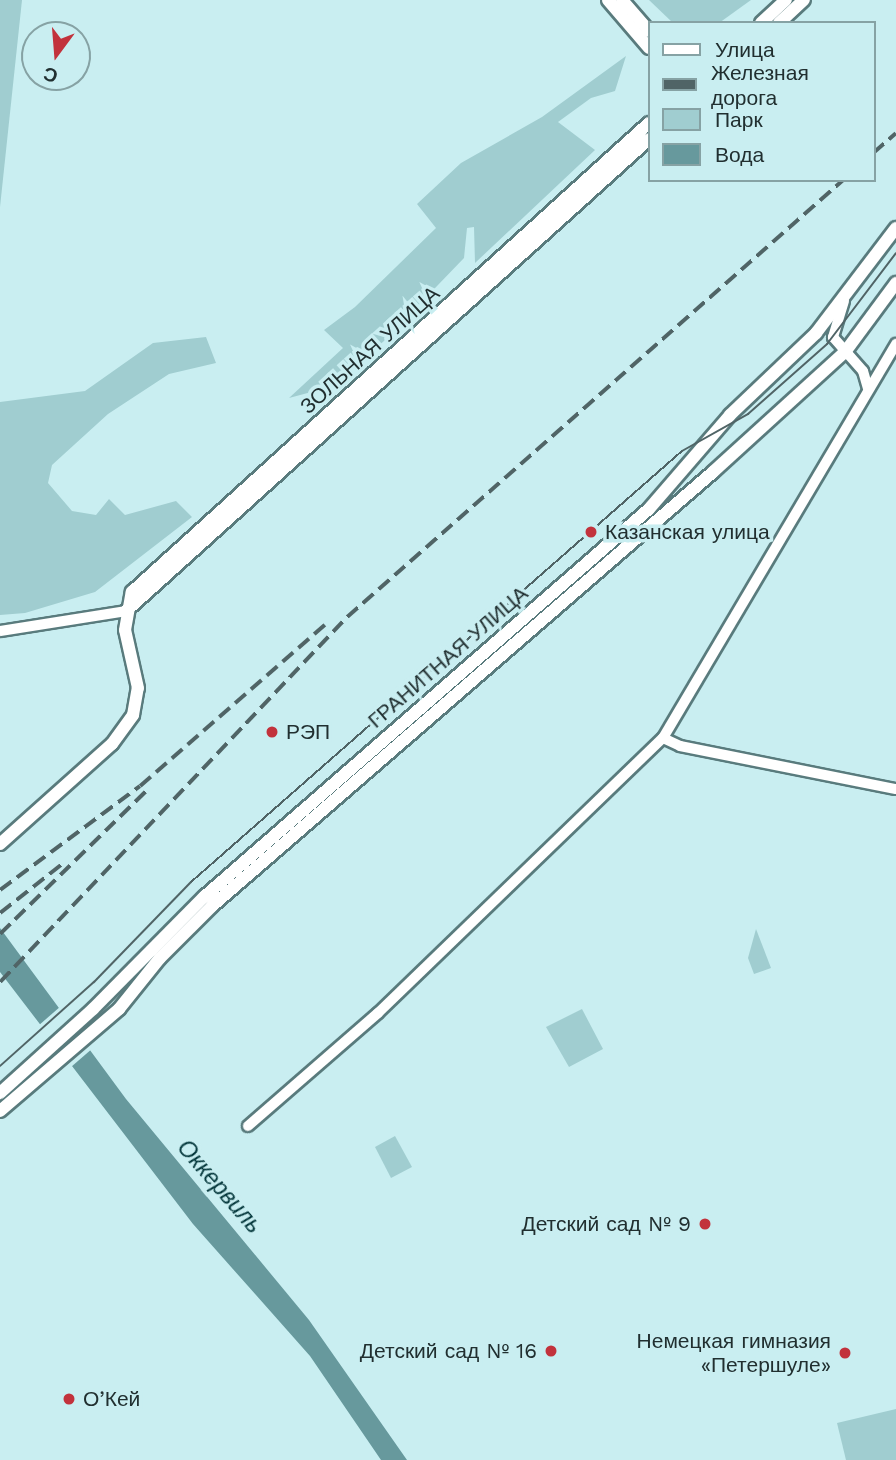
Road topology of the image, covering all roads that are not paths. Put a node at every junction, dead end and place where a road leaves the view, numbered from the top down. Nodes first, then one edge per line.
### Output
1 (608, 0) edge
2 (622, 0) edge
3 (786, 0) edge
4 (804, 0) edge
5 (763, 21) edge
6 (781, 21) edge
7 (648, 30) edge
8 (648, 47) edge
9 (648, 124) edge
10 (648, 140) edge
11 (896, 228) edge
12 (896, 283) edge
13 (846, 295) junction
14 (896, 344) edge
15 (845, 352) junction
16 (868, 388) junction
17 (126, 611) junction
18 (0, 631) edge
19 (663, 738) junction
20 (896, 789) edge
21 (0, 844) edge
22 (0, 1093) edge
23 (0, 1111) edge
24 (248, 1126) dead end

1 - 8 street
2 - 7 street
3 - 5 street
4 - 6 street
9 - 17 street, ЗОЛЬНАЯ УЛИЦА
10 - 17 street, ЗОЛЬНАЯ УЛИЦА
11 - 13 street, ГРАНИТНАЯ УЛИЦА
12 - 15 street, ГРАНИТНАЯ УЛИЦА
13 - 15 street
13 - 22 street, ГРАНИТНАЯ УЛИЦА
14 - 16 street
15 - 16 street
15 - 23 street, ГРАНИТНАЯ УЛИЦА
16 - 19 street
17 - 18 street
17 - 21 street
19 - 20 street
19 - 24 street

